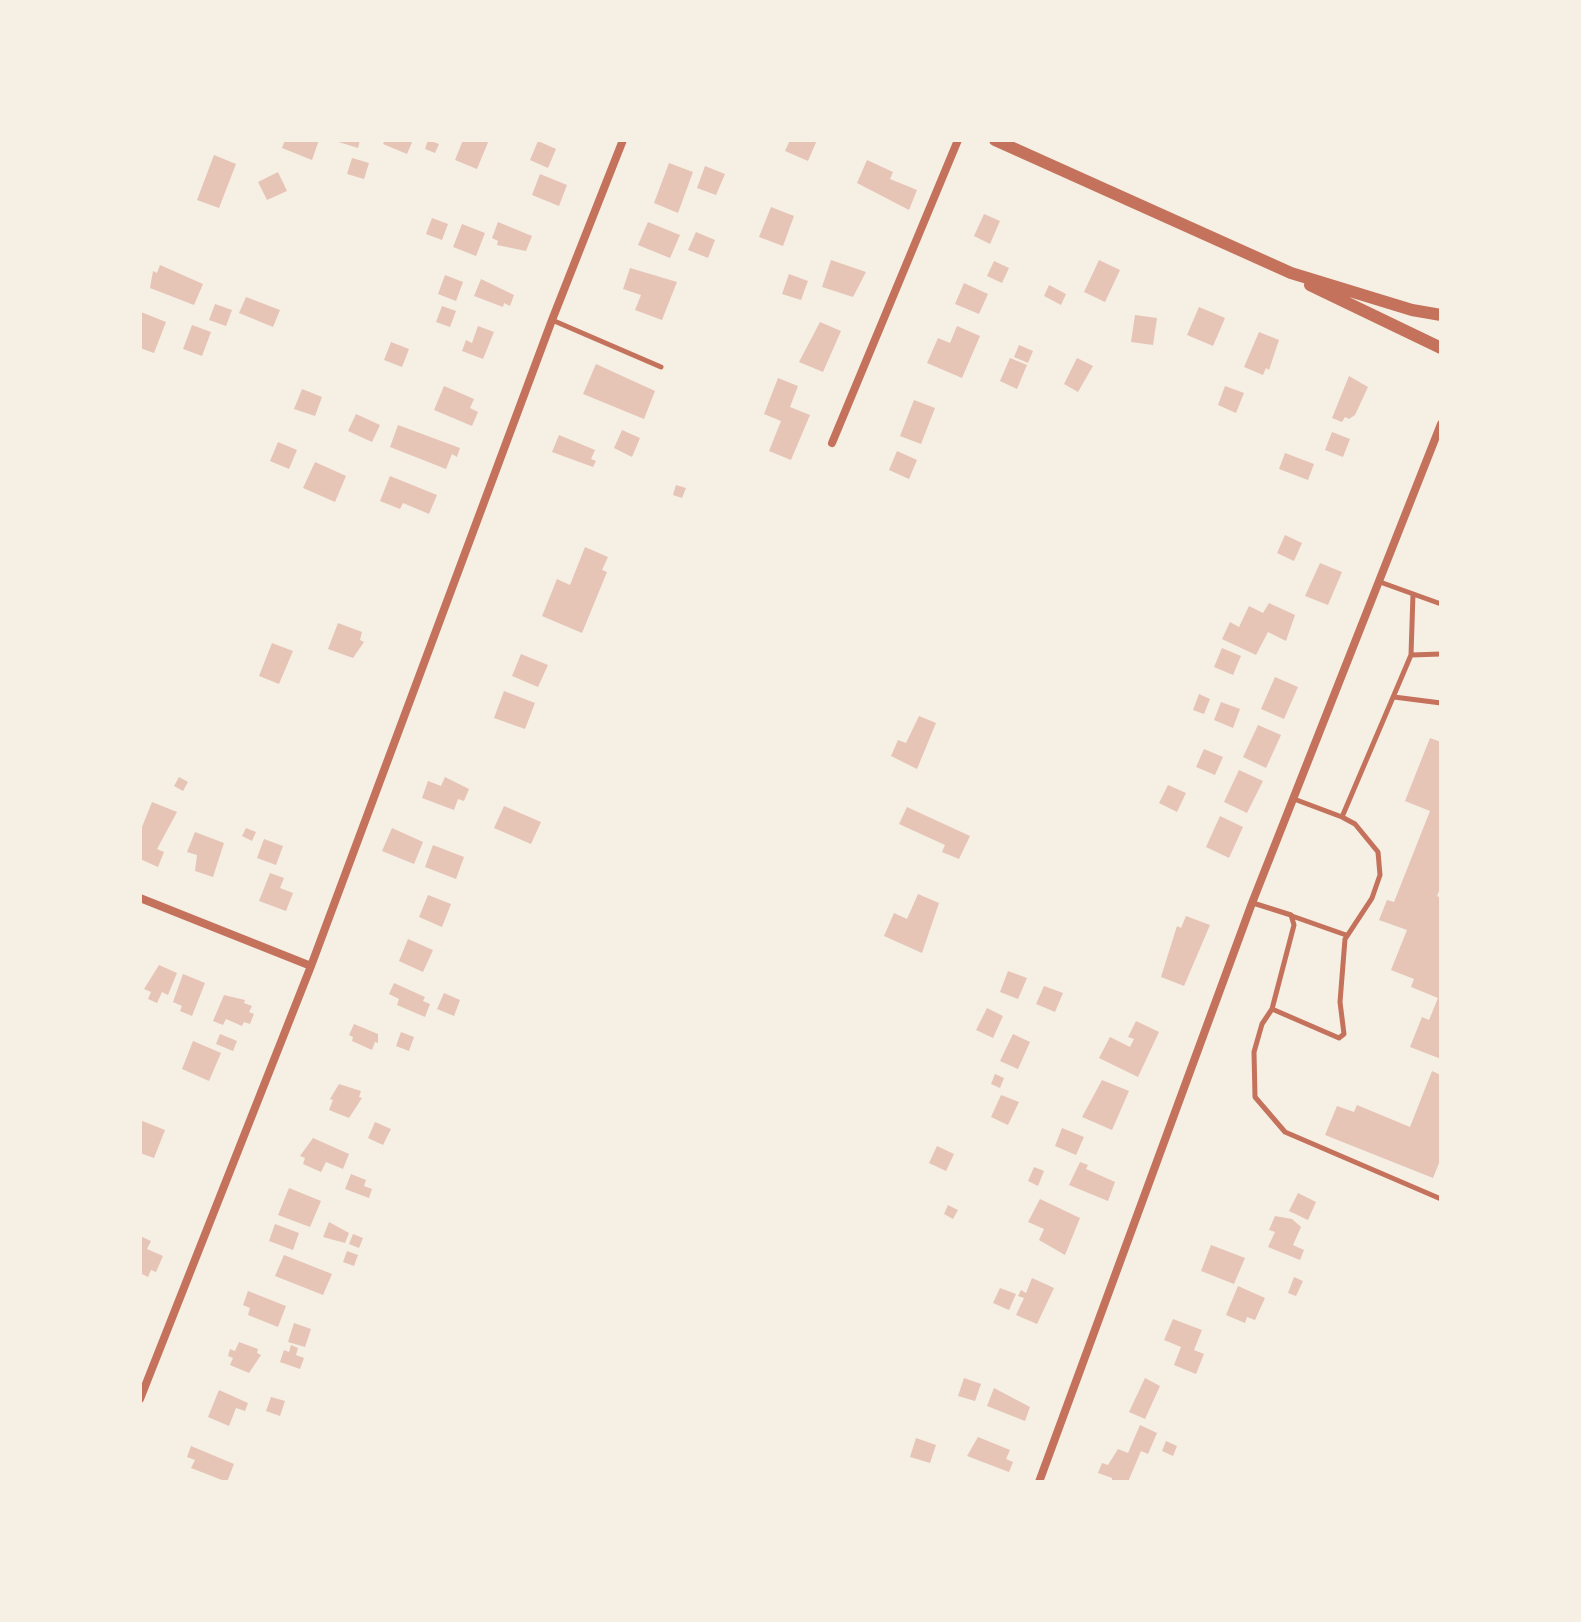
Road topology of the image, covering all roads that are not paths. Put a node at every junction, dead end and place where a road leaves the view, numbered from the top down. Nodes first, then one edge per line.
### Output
1 (623, 140) edge
2 (958, 140) edge
3 (995, 140) edge
4 (1291, 273) junction
5 (1441, 315) edge
6 (552, 320) junction
7 (1441, 348) edge
8 (661, 367) dead end
9 (1441, 424) edge
10 (832, 443) dead end
11 (1379, 582) junction
12 (1413, 594) junction
13 (1441, 604) edge
14 (1441, 654) edge
15 (1411, 655) junction
16 (1394, 697) junction
17 (1441, 703) edge
18 (1294, 799) junction
19 (1342, 817) junction
20 (140, 898) edge
21 (1252, 903) junction
22 (1291, 915) junction
23 (1346, 935) junction
24 (311, 966) junction
25 (1272, 1009) junction
26 (1441, 1199) edge
27 (140, 1399) edge
28 (1039, 1482) edge

1 - 6 street
2 - 10 street
3 - 4 street
4 - 5 street
4 - 7 street
6 - 8 lane
6 - 24 street
9 - 11 street
11 - 12 lane
11 - 18 street
12 - 13 lane
12 - 15 lane
14 - 15 lane
15 - 16 lane
16 - 17 lane
16 - 19 lane
18 - 19 lane
18 - 21 street
19 - 23 lane
20 - 24 street
21 - 22 lane
21 - 28 street
22 - 23 lane
22 - 25 lane
23 - 25 lane
24 - 27 street
25 - 26 lane

